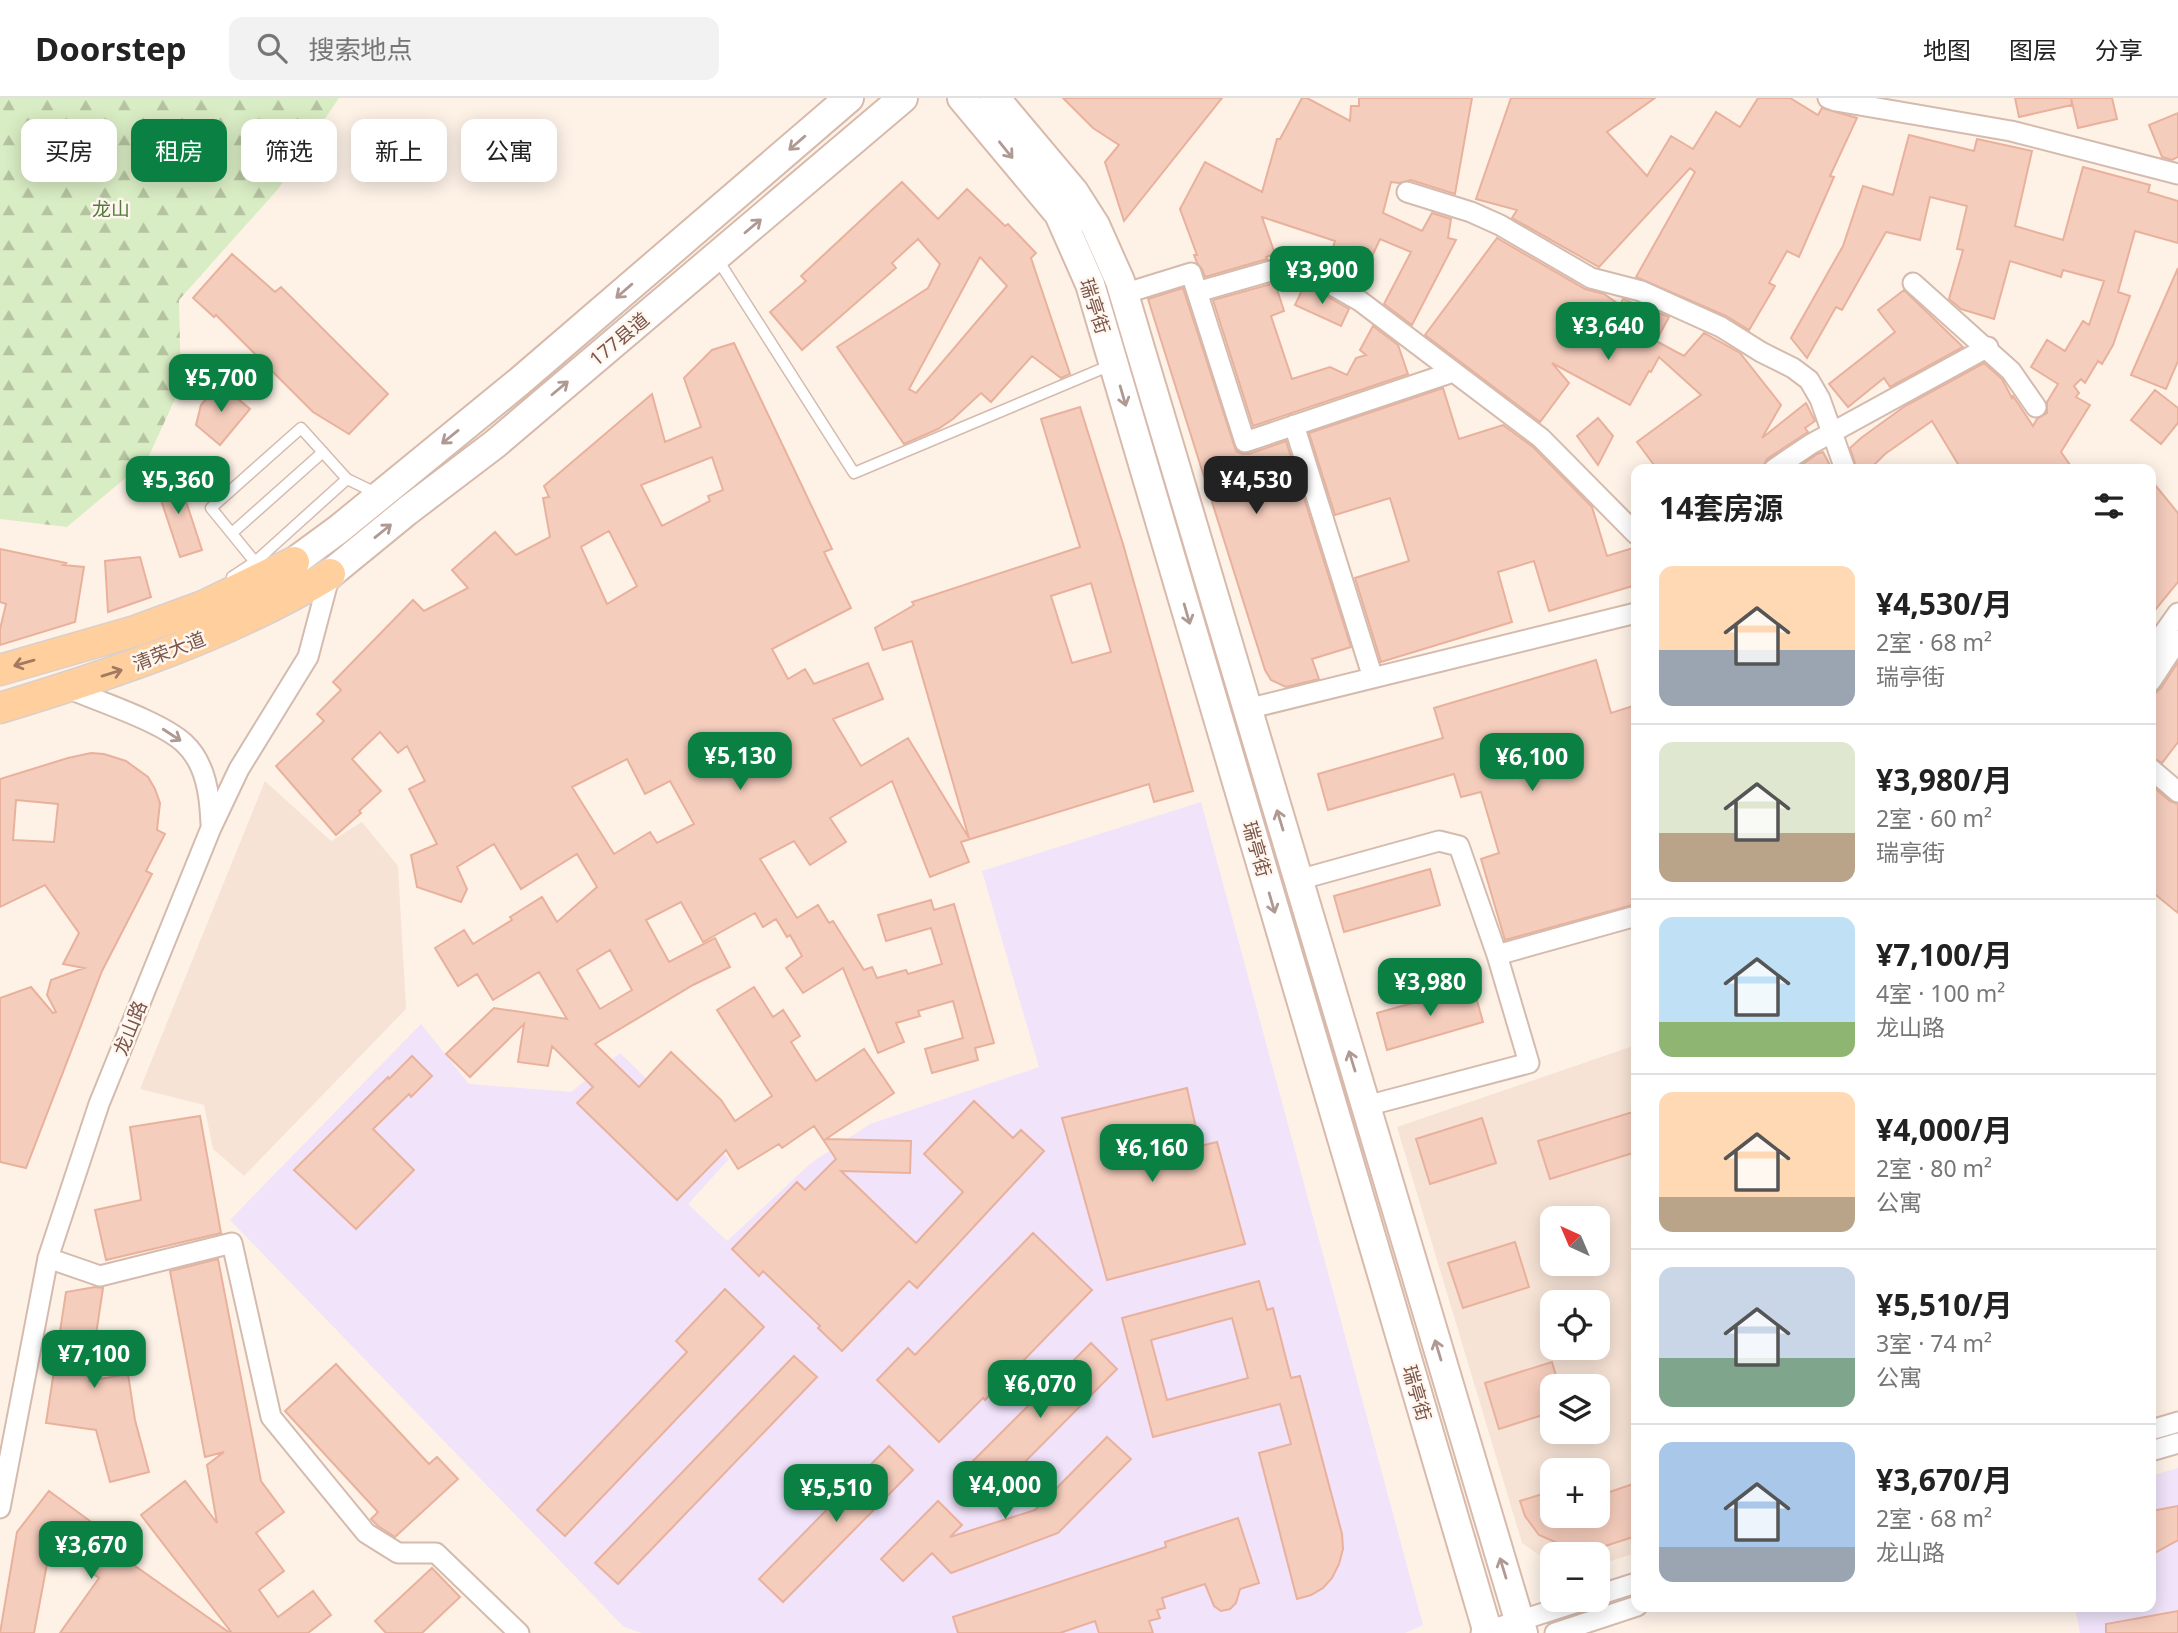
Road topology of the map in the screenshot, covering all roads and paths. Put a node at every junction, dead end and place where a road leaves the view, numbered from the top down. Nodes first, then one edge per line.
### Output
1 (849, 98) edge
2 (904, 98) edge
3 (962, 98) edge
4 (995, 98) edge
5 (1828, 98) edge
6 (2175, 171) edge
7 (1407, 192) dead end
8 (716, 257) junction
9 (1913, 283) dead end
10 (1197, 292) junction
11 (1124, 294) junction
12 (1988, 347) junction
13 (1114, 364) junction
14 (1453, 372) junction
15 (2036, 407) dead end
16 (1294, 425) junction
17 (1833, 432) junction
18 (323, 452) junction
19 (1782, 464) edge
20 (1843, 464) edge
21 (348, 479) junction
22 (380, 495) junction
23 (1631, 529) edge
24 (232, 533) junction
25 (255, 562) junction
26 (294, 562) joint
27 (330, 574) junction
28 (203, 606) junction
29 (2178, 613) edge
30 (1631, 614) edge
31 (2178, 640) edge
32 (2165, 659) edge
33 (0, 670) edge
34 (1373, 678) junction
35 (65, 687) junction
36 (0, 708) edge
37 (1247, 709) junction
38 (2156, 773) edge
39 (2178, 792) edge
40 (211, 828) junction
41 (1298, 880) junction
42 (1631, 917) edge
43 (1497, 955) junction
44 (1366, 1106) junction
45 (48, 1258) junction
46 (2178, 1423) edge
47 (2156, 1429) edge
48 (2178, 1443) edge
49 (2156, 1450) edge
50 (0, 1508) edge
51 (1631, 1585) edge
52 (1610, 1591) edge
53 (1631, 1608) edge
54 (1556, 1612) edge
55 (1521, 1627) edge
56 (1485, 1632) edge
57 (519, 1633) edge
58 (1555, 1633) edge

1 -> 22 main road, 177县道
8 -> 2 main road, 177县道
3 -> 13 main road, 瑞亭街
4 - 11 main road, 瑞亭街
5 - 6 street
7 - 17 street
8 - 13 lane
27 -> 8 main road, 177县道
9 - 12 street
10 - 11 street
10 - 14 street
10 - 16 street
11 - 37 main road, 瑞亭街
12 - 15 street
12 - 17 street
13 -> 56 main road, 瑞亭街
14 - 16 street
14 - 23 street
16 - 34 street
17 - 19 street
17 - 20 street
18 - 21 lane
18 - 24 lane
18 - 24 lane
21 - 22 lane
21 - 25 lane
22 - 26 main road, 177县道
24 - 25 lane
25 - 28 lane
26 - 28 main road, 清荣大道
35 -> 27 main road, 清荣大道
27 - 40 street, 龙山路
28 -> 33 main road, 清荣大道
29 - 32 street
30 - 34 street
31 - 32 street
34 - 37 street
35 - 36 main road, 清荣大道
35 -> 40 street
41 -> 37 main road, 瑞亭街
38 - 39 street
40 - 45 street, 龙山路
41 - 43 street
44 -> 41 main road, 瑞亭街
42 - 43 street
43 - 44 street
55 -> 44 main road, 瑞亭街
45 - 50 street, 龙山路
45 - 57 street
46 - 47 street
48 - 49 street
51 - 52 street
53 - 58 street
54 - 55 street
55 - 56 street

